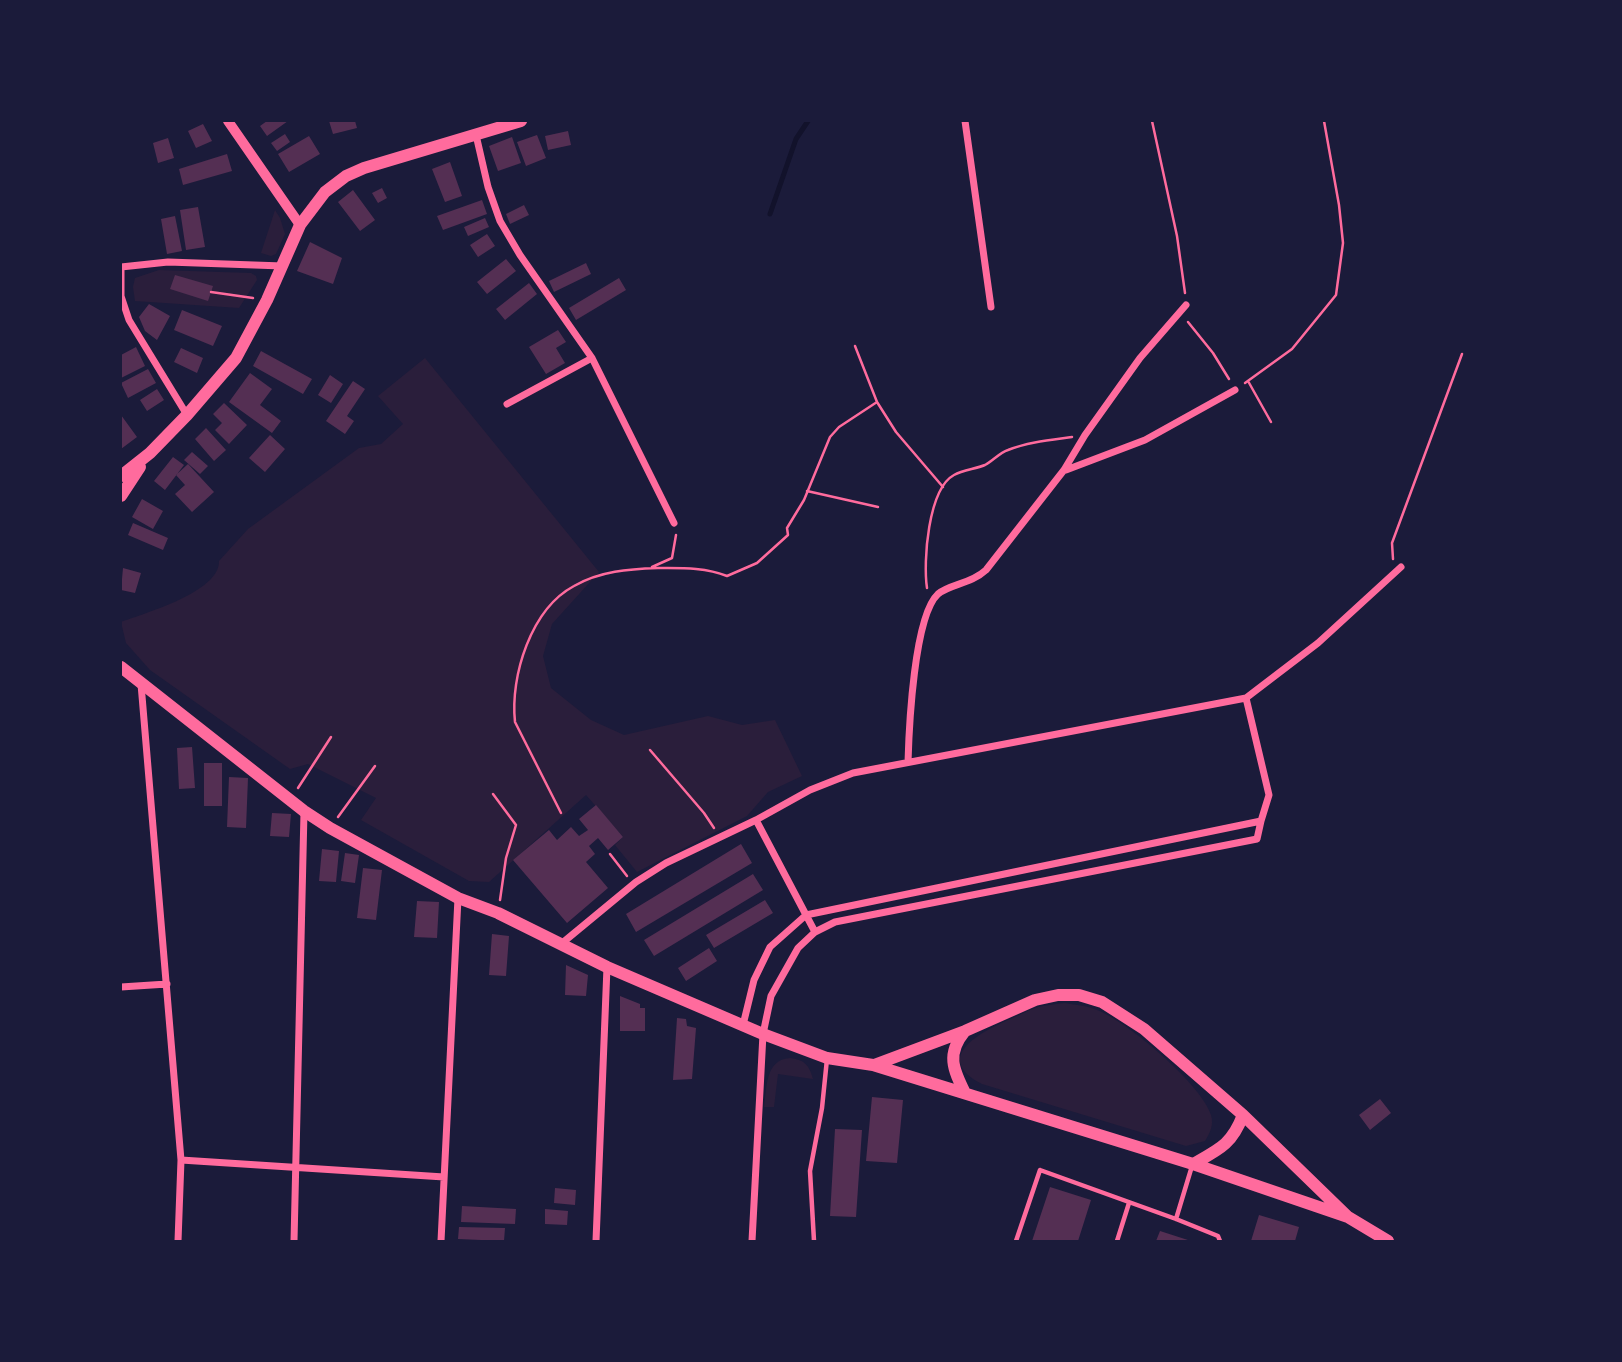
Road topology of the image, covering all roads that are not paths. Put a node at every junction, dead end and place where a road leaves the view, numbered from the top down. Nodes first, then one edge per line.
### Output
1 (228, 121) edge
2 (521, 121) edge
3 (965, 121) edge
4 (476, 135) junction
5 (300, 225) junction
6 (283, 266) junction
7 (121, 267) edge
8 (1186, 305) road end
9 (990, 307) dead end
10 (592, 358) junction
11 (1235, 390) road end
12 (507, 404) dead end
13 (187, 415) junction
14 (150, 453) junction
15 (1064, 470) junction
16 (121, 476) edge
17 (121, 496) edge
18 (674, 523) road end
19 (1398, 570) road end
20 (121, 667) edge
21 (141, 683) junction
22 (1246, 698) junction
23 (908, 762) junction
24 (304, 811) junction
25 (756, 820) junction
26 (1261, 821) junction
27 (458, 898) junction
28 (806, 915) junction
29 (815, 932) junction
30 (561, 944) junction
31 (607, 967) junction
32 (167, 984) junction
33 (121, 987) edge
34 (743, 1025) junction
35 (965, 1031) junction
36 (763, 1034) junction
37 (827, 1058) junction
38 (873, 1065) junction
39 (965, 1093) junction
40 (1243, 1115) junction
41 (181, 1160) junction
42 (1193, 1164) junction
43 (298, 1167) junction
44 (444, 1177) junction
45 (1129, 1203) junction
46 (1348, 1217) junction
47 (1176, 1219) junction
48 (178, 1241) edge
49 (294, 1241) edge
50 (441, 1241) edge
51 (596, 1241) edge
52 (752, 1241) edge
53 (814, 1241) edge
54 (1016, 1241) edge
55 (1117, 1241) edge
56 (1220, 1241) edge
57 (1388, 1241) edge

1 - 5 street
2 - 4 main road
3 - 9 street
4 - 5 main road
4 - 10 street
5 - 6 main road
6 - 7 street
6 - 13 main road
7 - 13 street
8 - 15 street
10 - 12 street
10 - 18 street
11 - 15 street
13 - 14 main road
14 - 16 main road
14 - 17 main road
15 - 23 street
19 - 22 street
20 - 21 main road
21 - 24 main road
21 - 32 street
22 - 23 street
22 - 26 street
23 - 25 street
24 - 27 main road
24 - 43 street
25 - 28 street
25 - 30 street
26 - 28 street
26 - 29 street
27 - 30 main road
27 - 44 street
28 - 29 street
28 - 34 street
29 - 36 street
30 - 31 main road
31 - 34 main road
31 - 51 street
32 - 33 street
32 - 41 street
34 - 36 main road
35 - 38 main road
35 - 39 main road
35 - 40 main road
36 - 37 main road
36 - 52 street
37 - 38 main road
37 - 53 lane
38 - 39 main road
39 - 42 main road
40 - 42 main road
40 - 46 main road
41 - 43 street
41 - 48 street
42 - 46 main road
42 - 47 lane
43 - 44 street
43 - 49 street
44 - 50 street
45 - 47 lane
45 - 54 lane
45 - 55 lane
46 - 57 main road
47 - 56 lane

